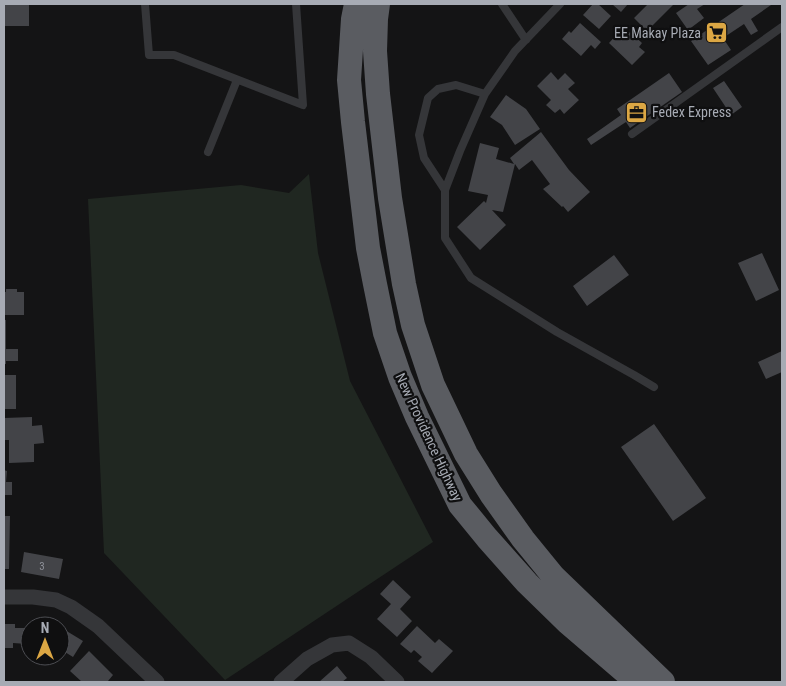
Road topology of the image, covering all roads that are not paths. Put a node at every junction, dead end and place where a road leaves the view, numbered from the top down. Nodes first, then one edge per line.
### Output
1 (145, 4) edge
2 (296, 4) edge
3 (342, 4) edge
4 (356, 4) edge
5 (378, 4) edge
6 (502, 4) edge
7 (560, 4) edge
8 (782, 27) edge
9 (526, 40) junction
10 (237, 80) junction
11 (349, 80) junction
12 (484, 94) junction
13 (632, 134) dead end
14 (208, 152) dead end
15 (445, 190) junction
16 (654, 387) dead end
17 (4, 597) edge
18 (157, 682) edge
19 (281, 682) edge
20 (397, 682) edge
21 (637, 682) edge
22 (663, 682) edge

1 - 10 lane
2 - 10 lane
3 - 11 highway
4 - 11 highway, New Providence Highway
5 - 22 highway, New Providence Highway
6 - 9 lane
7 - 9 lane
8 - 13 lane
9 - 12 lane
10 - 14 lane
11 - 21 highway, New Providence Highway
12 - 15 lane
12 - 15 lane
15 - 16 lane
17 - 18 street
19 - 20 street

